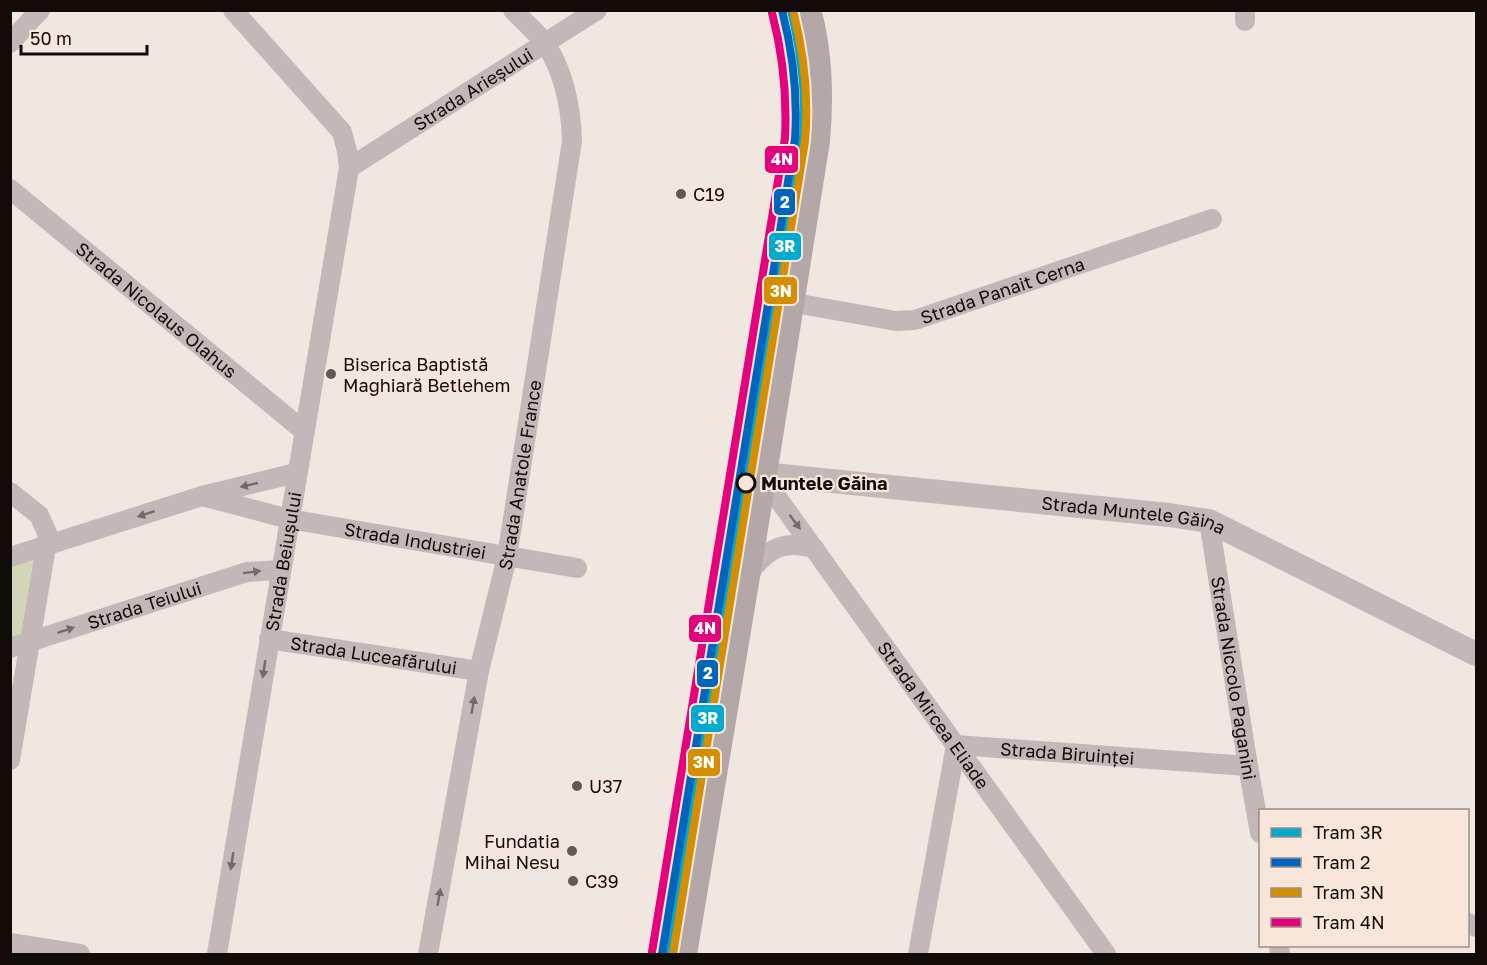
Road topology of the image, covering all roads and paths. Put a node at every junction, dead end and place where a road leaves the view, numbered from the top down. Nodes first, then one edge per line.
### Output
1 (40, 10) edge
2 (234, 10) edge
3 (513, 10) edge
4 (597, 10) edge
5 (806, 10) edge
6 (10, 43) edge
7 (545, 44) junction
8 (349, 168) junction
9 (10, 189) edge
10 (1212, 219) dead end
11 (789, 302) junction
12 (304, 431) junction
13 (296, 473) junction
14 (762, 474) junction
15 (10, 492) edge
16 (201, 496) junction
17 (288, 519) junction
18 (1209, 521) junction
19 (46, 546) junction
20 (814, 548) junction
21 (507, 556) junction
22 (10, 557) edge
23 (577, 568) dead end
24 (280, 570) junction
25 (745, 578) junction
26 (268, 639) junction
27 (31, 642) junction
28 (10, 648) edge
29 (1476, 654) edge
30 (479, 671) junction
31 (956, 745) junction
32 (10, 760) edge
33 (1248, 766) junction
34 (1259, 821) edge
35 (10, 943) edge
36 (80, 954) edge
37 (217, 954) edge
38 (428, 954) edge
39 (682, 954) edge
40 (918, 954) edge
41 (1106, 954) edge

1 - 6 street
2 - 8 street, Strada Beiușului
3 - 7 street, Strada Anatole France
4 - 7 street, Strada Arieșului
5 - 11 main road
7 - 8 street, Strada Arieșului
7 - 21 street, Strada Anatole France
8 - 12 street, Strada Beiușului
9 - 12 street, Strada Nicolaus Olahus
10 - 11 street, Strada Panait Cerna
11 - 14 main road
12 - 13 street, Strada Beiușului
13 -> 16 street
13 - 17 street, Strada Beiușului
14 - 18 street, Strada Muntele Găina
14 -> 20 street, Strada Mircea Eliade
14 - 25 main road
15 - 19 street
16 - 17 street
16 -> 19 street
17 - 21 street, Strada Industriei
17 - 24 street, Strada Beiușului
18 - 29 street, Strada Muntele Găina
18 - 33 street, Strada Niccolo Paganini
19 - 22 street
19 - 27 street
20 - 25 street
20 - 31 street, Strada Mircea Eliade
21 - 23 street, Strada Industriei
21 - 30 street, Strada Anatole France
24 - 26 street, Strada Beiușului
27 -> 24 street, Strada Teiului
25 - 39 main road
26 - 30 street, Strada Luceafărului
26 -> 37 street, Strada Beiușului
27 - 28 street, Strada Teiului
27 - 32 street
38 -> 30 street, Strada Anatole France
31 - 33 street, Strada Biruinței
31 - 40 street
31 - 41 street, Strada Mircea Eliade
33 - 34 street, Strada Niccolo Paganini
35 - 36 street

